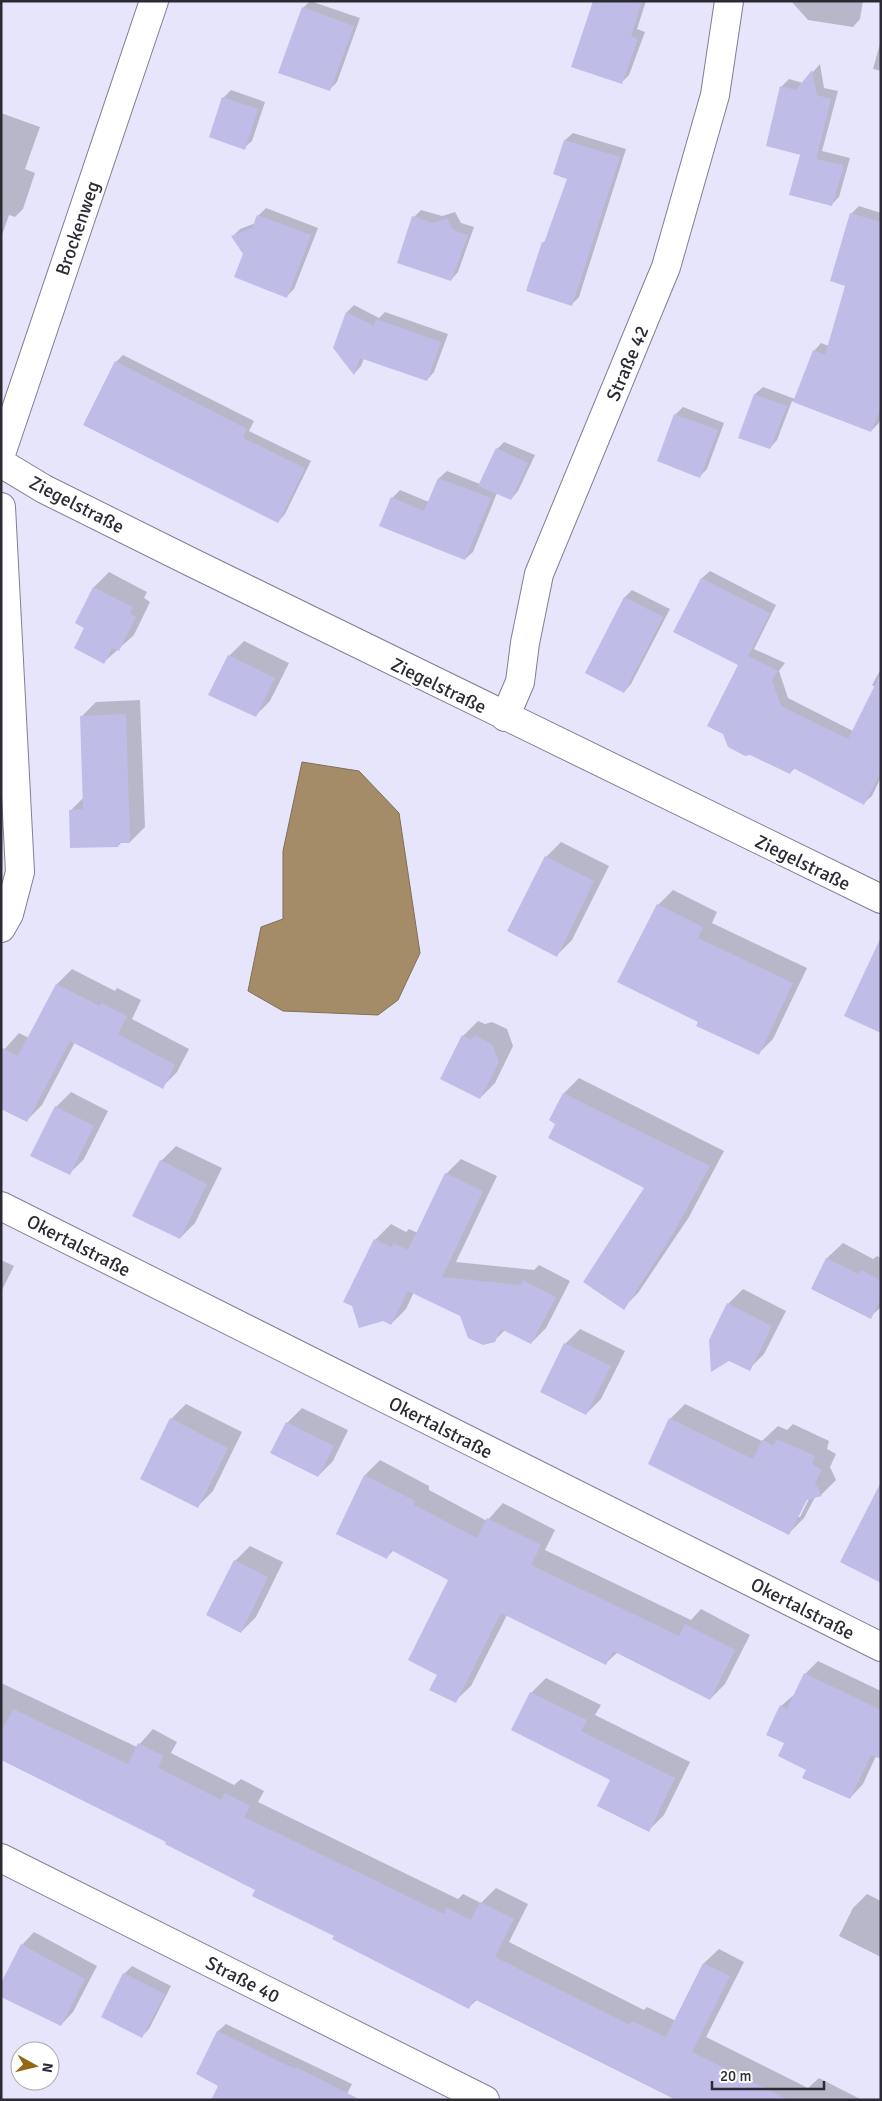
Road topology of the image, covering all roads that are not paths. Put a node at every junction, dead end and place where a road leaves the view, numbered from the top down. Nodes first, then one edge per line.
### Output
1 (154, 1) edge
2 (729, 1) edge
3 (1, 454) edge
4 (1, 463) edge
5 (1, 507) edge
6 (505, 717) junction
7 (881, 899) edge
8 (1, 928) edge
9 (1, 1206) edge
10 (881, 1647) edge
11 (1, 1858) edge
12 (485, 2100) edge

1 - 3 street, Brockenweg
2 - 6 street, Straße 42
4 - 6 street, Ziegelstraße
5 - 8 street
6 - 7 street, Ziegelstraße
9 - 10 street, Okertalstraße
11 - 12 street, Straße 40

